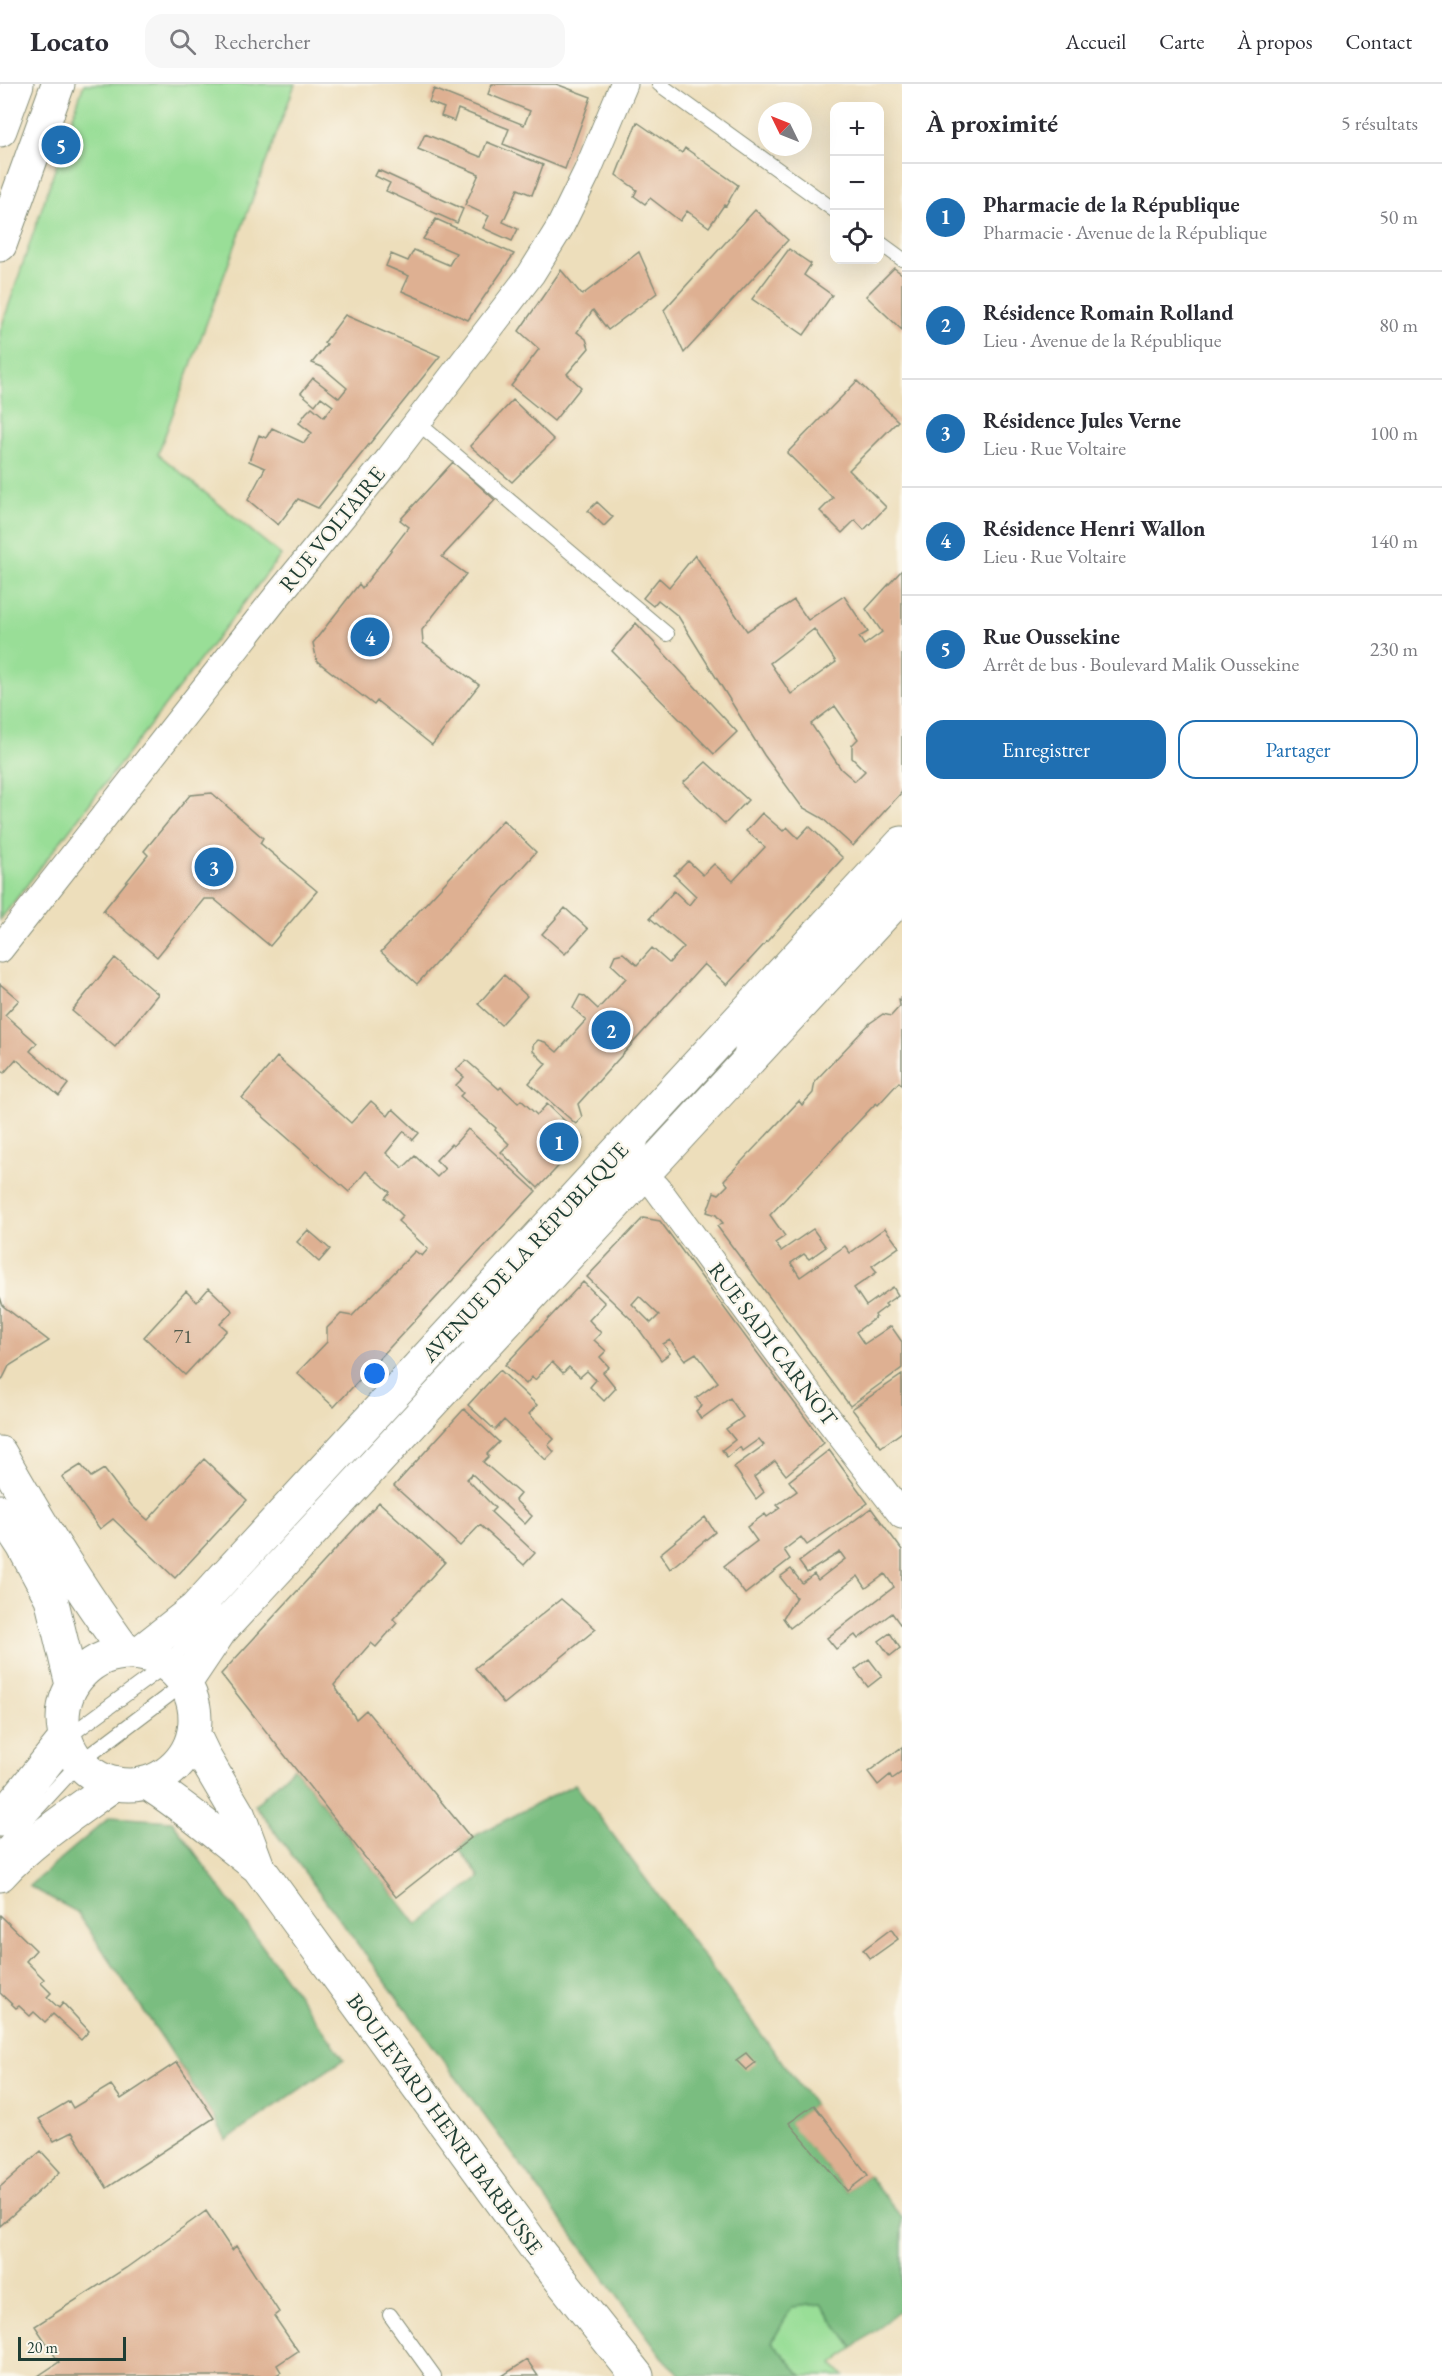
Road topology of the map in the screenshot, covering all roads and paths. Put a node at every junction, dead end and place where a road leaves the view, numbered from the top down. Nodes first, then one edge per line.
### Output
1 (17, 84) edge
2 (58, 84) edge
3 (624, 84) edge
4 (659, 84) edge
5 (0, 130) edge
6 (830, 207) edge
7 (0, 245) edge
8 (884, 246) edge
9 (902, 259) edge
10 (418, 423) junction
11 (667, 634) dead end
12 (902, 843) edge
13 (902, 871) edge
14 (902, 895) edge
15 (0, 949) edge
16 (738, 1071) junction
17 (648, 1119) junction
18 (643, 1174) junction
19 (458, 1348) dead end
20 (0, 1454) edge
21 (0, 1511) edge
22 (902, 1515) edge
23 (223, 1602) dead end
24 (154, 1663) junction
25 (72, 1685) junction
26 (194, 1735) junction
27 (72, 1751) junction
28 (147, 1783) junction
29 (114, 1784) junction
30 (0, 1820) edge
31 (0, 1849) edge
32 (258, 1868) junction
33 (0, 1875) edge
34 (390, 2315) dead end
35 (434, 2376) edge
36 (637, 2376) edge

1 - 5 main road
2 - 7 main road
3 - 10 street, RUE VOLTAIRE
4 - 6 lane
8 - 9 lane
10 - 11 lane
10 - 15 street, RUE VOLTAIRE
12 - 17 main road, AVENUE DE LA RÉPUBLIQUE
13 - 16 lane
14 - 16 main road, AVENUE DE LA RÉPUBLIQUE
16 - 18 main road, AVENUE DE LA RÉPUBLIQUE
17 - 19 lane
17 - 24 main road, AVENUE DE LA RÉPUBLIQUE
18 - 22 street, RUE SADI CARNOT
18 - 24 main road, AVENUE DE LA RÉPUBLIQUE
20 - 24 main road
21 - 25 main road
23 - 24 lane
24 - 25 main road
24 - 26 main road
24 - 27 lane
24 - 27 lane
25 - 27 main road
26 - 28 main road
26 - 32 main road, BOULEVARD HENRI BARBUSSE
27 - 29 main road
27 - 30 main road
27 - 31 lane
28 - 29 main road
28 - 32 main road, BOULEVARD HENRI BARBUSSE
29 - 33 main road
32 - 36 main road, BOULEVARD HENRI BARBUSSE
34 - 35 lane

